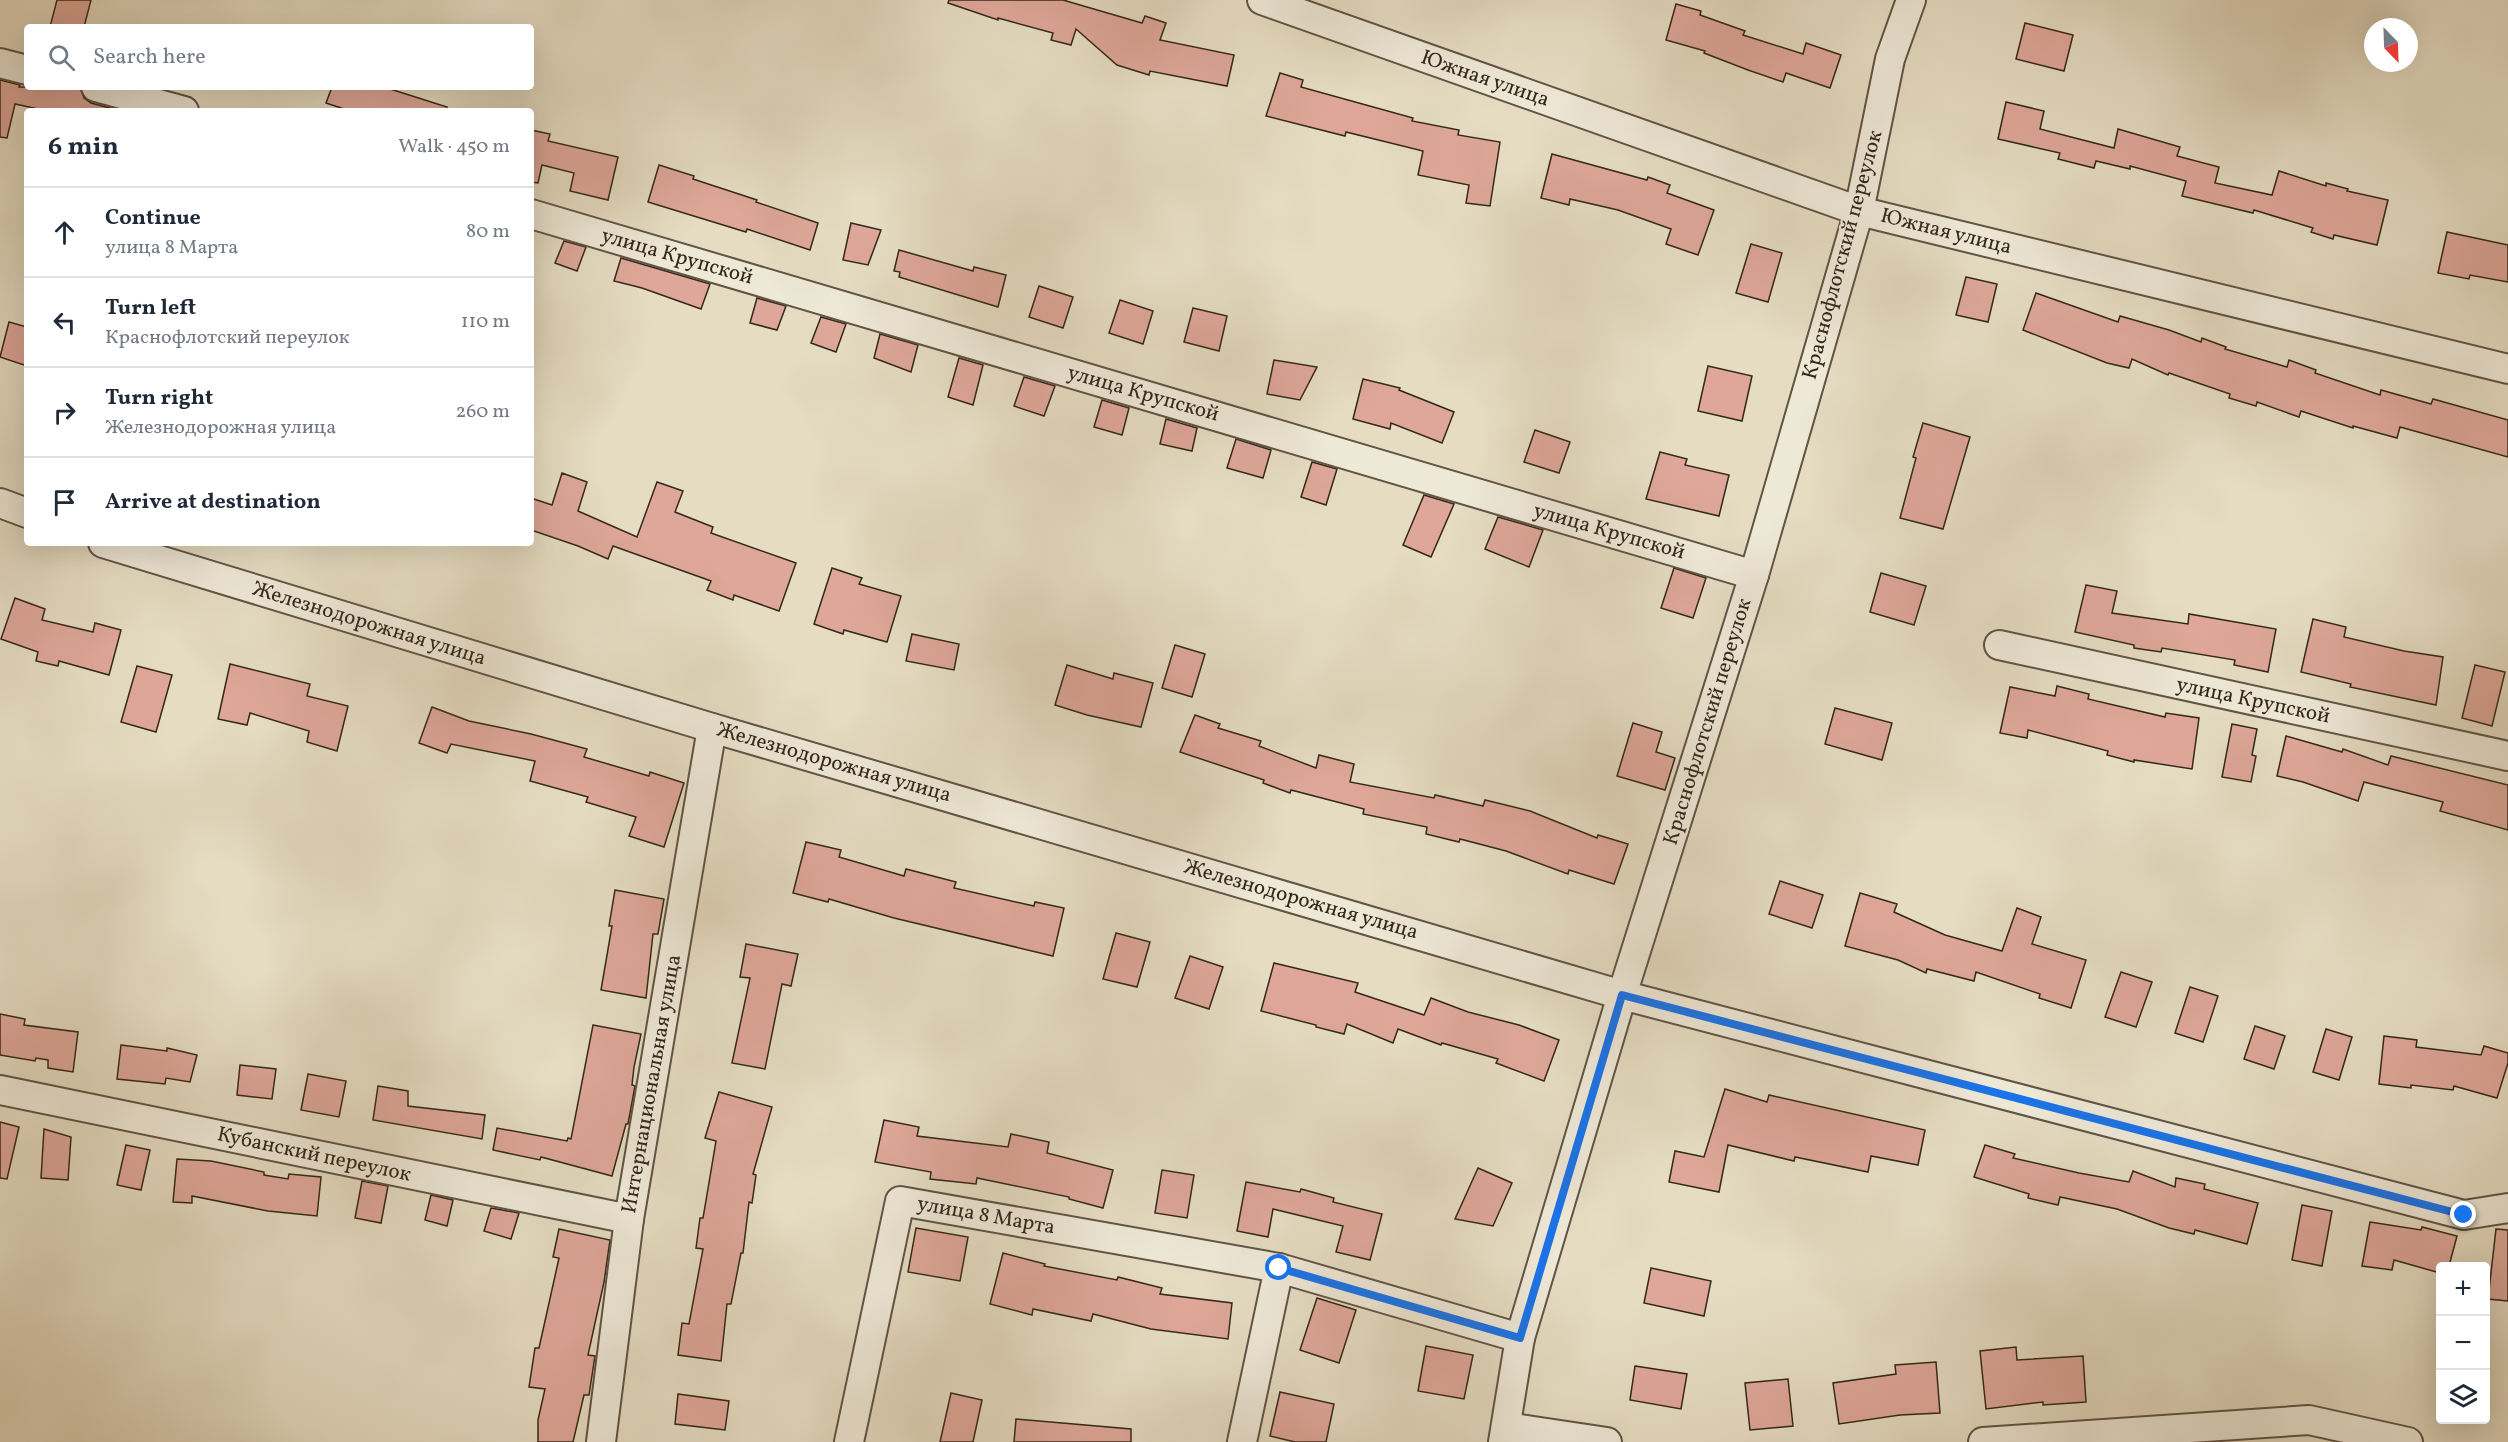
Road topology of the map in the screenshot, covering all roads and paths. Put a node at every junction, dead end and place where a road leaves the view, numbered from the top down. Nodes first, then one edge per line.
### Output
1 (1262, 0) edge
2 (1911, 0) edge
3 (0, 63) edge
4 (24, 69) edge
5 (107, 90) edge
6 (173, 108) edge
7 (1859, 211) junction
8 (534, 215) edge
9 (2508, 369) edge
10 (0, 503) edge
11 (24, 512) edge
12 (113, 546) edge
13 (1754, 575) junction
14 (1999, 645) dead end
15 (712, 728) junction
16 (2508, 756) edge
17 (1622, 995) junction
18 (0, 1090) edge
19 (2508, 1208) edge
20 (628, 1219) junction
21 (1279, 1268) junction
22 (1520, 1338) junction
23 (1504, 1434) edge
24 (601, 1442) edge
25 (849, 1442) edge
26 (1242, 1442) edge
27 (1607, 1442) edge
28 (1983, 1442) edge
29 (2408, 1442) edge

1 - 7 street, Южная улица
2 - 7 street, Краснофлотский переулок
3 - 4 street
5 - 6 street
7 - 9 street, Южная улица
7 - 13 street, Краснофлотский переулок
8 - 13 street, улица Крупской
10 - 11 street
12 - 15 street, Железнодорожная улица
13 - 17 street, Краснофлотский переулок
14 - 16 street, улица Крупской
15 - 17 street, Железнодорожная улица
15 - 20 street, Интернациональная улица
17 - 19 street, Железнодорожная улица
17 - 22 street, Краснофлотский переулок
18 - 20 street, Кубанский переулок
20 - 24 street, Интернациональная улица
21 - 22 street, улица 8 Марта
21 - 25 street, улица 8 Марта
21 - 26 street
22 - 23 street, Краснофлотский переулок
23 - 27 street
28 - 29 street

